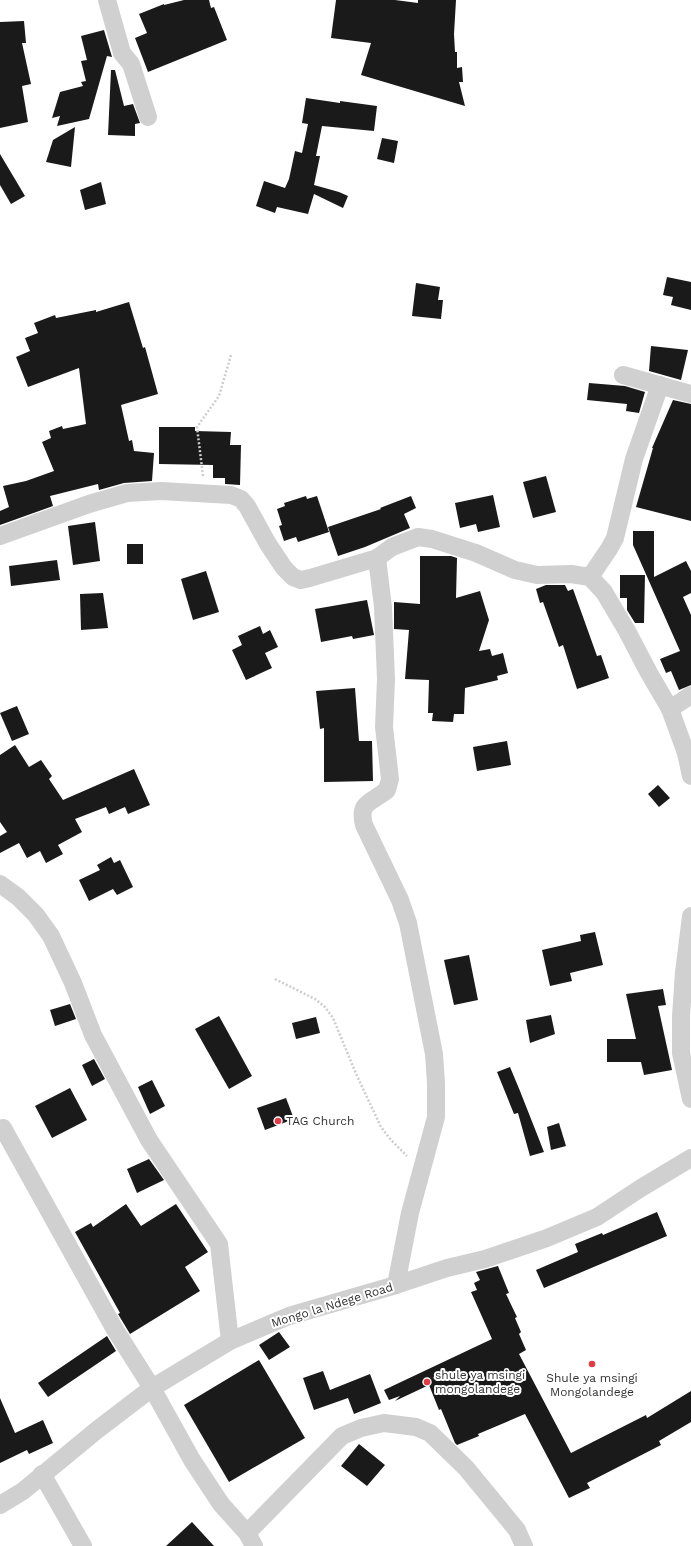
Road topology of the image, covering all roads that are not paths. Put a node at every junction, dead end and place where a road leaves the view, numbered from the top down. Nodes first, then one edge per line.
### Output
1 (107, 0) edge
2 (148, 117) dead end
3 (623, 375) dead end
4 (660, 385) junction
5 (691, 394) edge
6 (0, 536) edge
7 (377, 558) junction
8 (590, 577) junction
9 (691, 695) edge
10 (670, 708) junction
11 (688, 752) edge
12 (691, 776) edge
13 (0, 884) edge
14 (691, 916) edge
15 (691, 1099) edge
16 (4, 1128) dead end
17 (691, 1158) edge
18 (396, 1285) junction
19 (230, 1341) junction
20 (152, 1388) junction
21 (42, 1474) junction
22 (0, 1505) edge
23 (251, 1539) edge
24 (83, 1546) edge
25 (524, 1546) edge

1 - 2 street
3 - 4 street
4 - 5 street
4 - 8 street
6 - 7 street
7 - 8 street
7 - 18 street
8 - 10 street
9 - 10 street
10 - 11 street
11 - 12 street
13 - 19 street
14 - 15 street
16 - 20 street
17 - 18 street, Mongo la Ndege Road
18 - 19 street, Mongo la Ndege Road
19 - 20 street, Mongo la Ndege Road
20 - 21 street, Mongo la Ndege Road
20 - 23 street
21 - 22 street, Mongo la Ndege Road
21 - 24 street
23 - 25 street

